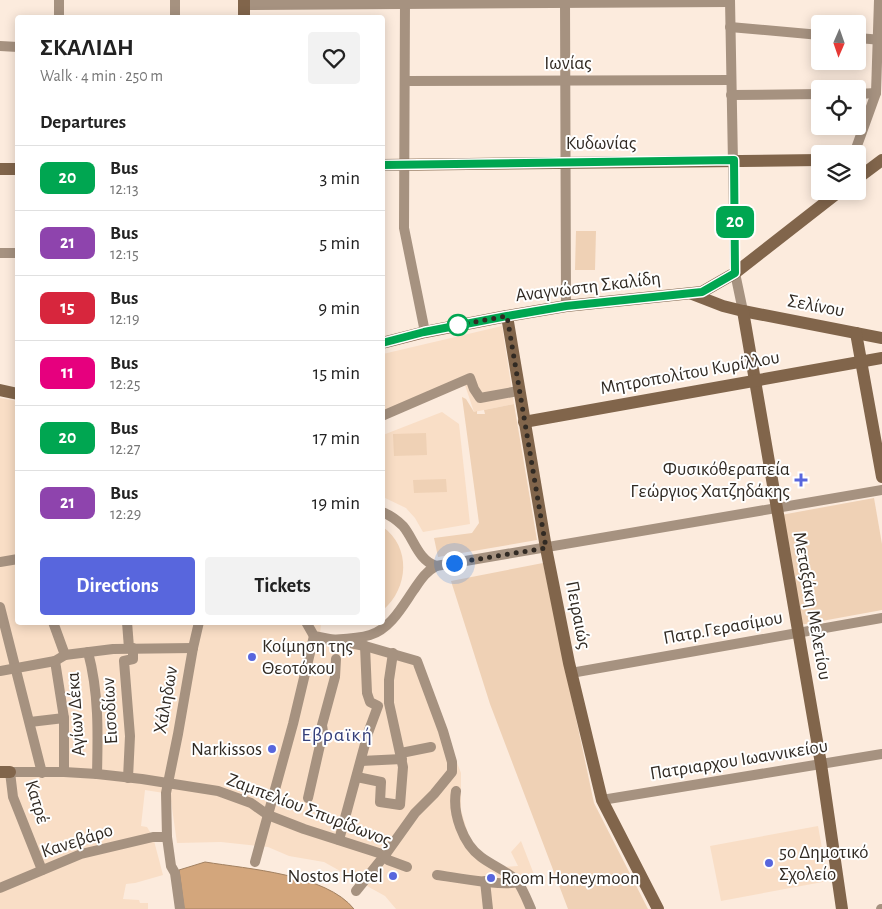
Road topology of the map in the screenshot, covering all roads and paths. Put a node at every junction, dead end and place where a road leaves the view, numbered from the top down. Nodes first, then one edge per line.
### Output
1 (59, 0) edge
2 (174, 0) edge
3 (879, 0) edge
4 (730, 1) edge
5 (404, 2) edge
6 (565, 2) edge
7 (244, 7) edge
8 (59, 15) edge
9 (175, 15) edge
10 (730, 26) junction
11 (811, 34) edge
12 (866, 39) edge
13 (880, 40) edge
14 (0, 46) edge
15 (15, 47) edge
16 (731, 80) junction
17 (404, 81) junction
18 (565, 81) junction
19 (876, 93) junction
20 (811, 94) edge
21 (866, 94) edge
22 (731, 95) junction
23 (857, 145) edge
24 (734, 160) junction
25 (811, 160) edge
26 (882, 160) edge
27 (566, 162) junction
28 (385, 165) edge
29 (403, 165) junction
30 (866, 166) edge
31 (871, 168) junction
32 (0, 169) edge
33 (15, 169) edge
34 (866, 172) edge
35 (828, 200) edge
36 (15, 252) edge
37 (0, 253) edge
38 (735, 273) junction
39 (692, 294) junction
40 (566, 306) junction
41 (743, 311) junction
42 (507, 316) junction
43 (424, 332) junction
44 (856, 333) junction
45 (882, 338) edge
46 (385, 342) edge
47 (882, 358) edge
48 (862, 362) junction
49 (756, 380) junction
50 (0, 390) edge
51 (518, 391) junction
52 (15, 393) edge
53 (385, 415) edge
54 (524, 422) junction
55 (882, 476) edge
56 (882, 490) edge
57 (776, 509) junction
58 (385, 514) edge
59 (546, 548) junction
60 (15, 560) edge
61 (0, 562) edge
62 (436, 566) junction
63 (0, 607) edge
64 (882, 618) edge
65 (54, 625) edge
66 (127, 625) edge
67 (198, 625) edge
68 (308, 625) edge
69 (798, 633) junction
70 (314, 636) junction
71 (328, 640) junction
72 (365, 646) junction
73 (131, 648) junction
74 (193, 648) junction
75 (88, 652) junction
76 (393, 653) junction
77 (65, 655) junction
78 (336, 659) dead end
79 (55, 661) junction
80 (16, 668) junction
81 (0, 671) edge
82 (571, 673) junction
83 (394, 702) junction
84 (378, 706) junction
85 (64, 718) junction
86 (30, 722) junction
87 (430, 747) dead end
88 (882, 754) edge
89 (402, 756) junction
90 (361, 761) junction
91 (821, 764) junction
92 (5, 772) edge
93 (64, 772) junction
94 (42, 773) junction
95 (97, 774) junction
96 (357, 777) junction
97 (128, 778) junction
98 (167, 784) junction
99 (456, 791) dead end
100 (308, 798) dead end
101 (602, 800) junction
102 (268, 815) junction
103 (167, 837) junction
104 (339, 840) junction
105 (385, 855) junction
106 (255, 862) dead end
107 (407, 868) dead end
108 (42, 870) junction
109 (437, 876) dead end
110 (485, 882) junction
111 (517, 882) junction
112 (0, 888) edge
113 (356, 890) dead end
114 (180, 909) edge
115 (488, 909) edge
116 (531, 909) edge
117 (658, 909) edge
118 (842, 909) edge

1 - 8 street
2 - 9 street
3 - 13 street
4 - 6 street
4 - 10 street
5 - 6 street
5 - 7 street
5 - 17 street
6 - 18 street
10 - 11 street
10 - 16 street
12 - 13 street
13 - 19 street
14 - 15 street
16 - 18 street, Ιωνίας
16 - 22 street
17 - 18 street, Ιωνίας
17 - 29 street
18 - 27 street
19 - 21 street
19 - 23 street
20 - 22 street
22 - 24 street
24 - 25 street, Κυδωνίας
24 - 27 street, Κυδωνίας
24 - 38 street
26 - 31 street
27 - 29 street, Κυδωνίας
27 - 40 street
28 - 29 street, Κυδωνίας
29 - 43 street
30 - 31 street
31 - 34 street
32 - 33 street
35 - 38 street, Αναγνώστη Σκαλίδη
36 - 37 street
38 - 39 street, Αναγνώστη Σκαλίδη
38 - 41 street
39 - 40 street, Αναγνώστη Σκαλίδη
39 - 41 street, Σελίνου
40 - 42 street, Αναγνώστη Σκαλίδη
41 - 44 street, Σελίνου
41 - 49 street, Μεταξάκη Μελετίου
42 - 43 street, Αναγνώστη Σκαλίδη
42 - 51 street, Πειραιώς
43 - 46 street, Αναγνώστη Σκαλίδη
44 - 45 street, Σελίνου
44 - 48 street
47 - 48 street, Μητροπολίτου Κυρίλλου
48 - 49 street, Μητροπολίτου Κυρίλλου
48 - 55 street
49 - 54 street, Μητροπολίτου Κυρίλλου
49 - 57 street, Μεταξάκη Μελετίου
50 - 52 street
51 - 53 street
51 - 54 street, Πειραιώς
54 - 59 street, Πειραιώς
56 - 57 street
57 - 59 street
57 - 69 street, Μεταξάκη Μελετίου
58 - 62 street
59 - 62 street
59 - 82 street, Πειραιώς
60 - 61 street
62 - 71 street
63 - 80 street
64 - 69 street, Πατρ.Γερασίμου
65 - 77 street
66 - 73 street
67 - 74 street, Χάληδων
68 - 70 street
69 - 82 street, Πατρ.Γερασίμου
69 - 91 street, Μεταξάκη Μελετίου
70 - 71 street
70 - 102 street
71 - 72 street
72 - 76 street
72 - 84 street
73 - 74 street
73 - 75 street
73 - 97 street, Εισοδίων
74 - 98 street, Χάληδων
75 - 77 street
75 - 95 street, Αγίων Δέκα
76 - 83 street
76 - 105 street
77 - 79 street
78 - 100 street
79 - 80 street
79 - 85 street
80 - 81 street
80 - 86 street
82 - 101 street, Πειραιώς
83 - 84 street
83 - 89 street
84 - 90 street
85 - 86 street
85 - 93 street
86 - 94 street
87 - 89 street
88 - 91 street, Πατριαρχου Ιωαννικείου
89 - 90 street
89 - 96 street
90 - 96 street
91 - 101 street, Πατριαρχου Ιωαννικείου
91 - 118 street, Μεταξάκη Μελετίου
92 - 94 street, Ζαμπελίου Σπυρίδωνος
92 - 108 street, Κατρέ
93 - 94 street, Ζαμπελίου Σπυρίδωνος
93 - 95 street, Ζαμπελίου Σπυρίδωνος
95 - 97 street, Ζαμπελίου Σπυρίδωνος
96 - 104 street
97 - 98 street, Ζαμπελίου Σπυρίδωνος
98 - 102 street, Ζαμπελίου Σπυρίδωνος
98 - 103 street, Χάληδων
99 - 111 street
101 - 117 street, Πειραιώς
102 - 104 street, Ζαμπελίου Σπυρίδωνος
102 - 106 street
103 - 108 street, Κανεβάρο
103 - 114 street, Χάληδων
104 - 105 street, Ζαμπελίου Σπυρίδωνος
105 - 107 street, Ζαμπελίου Σπυρίδωνος
105 - 113 street
108 - 112 street, Κανεβάρο
109 - 110 street
110 - 111 street
110 - 115 street
111 - 116 street

